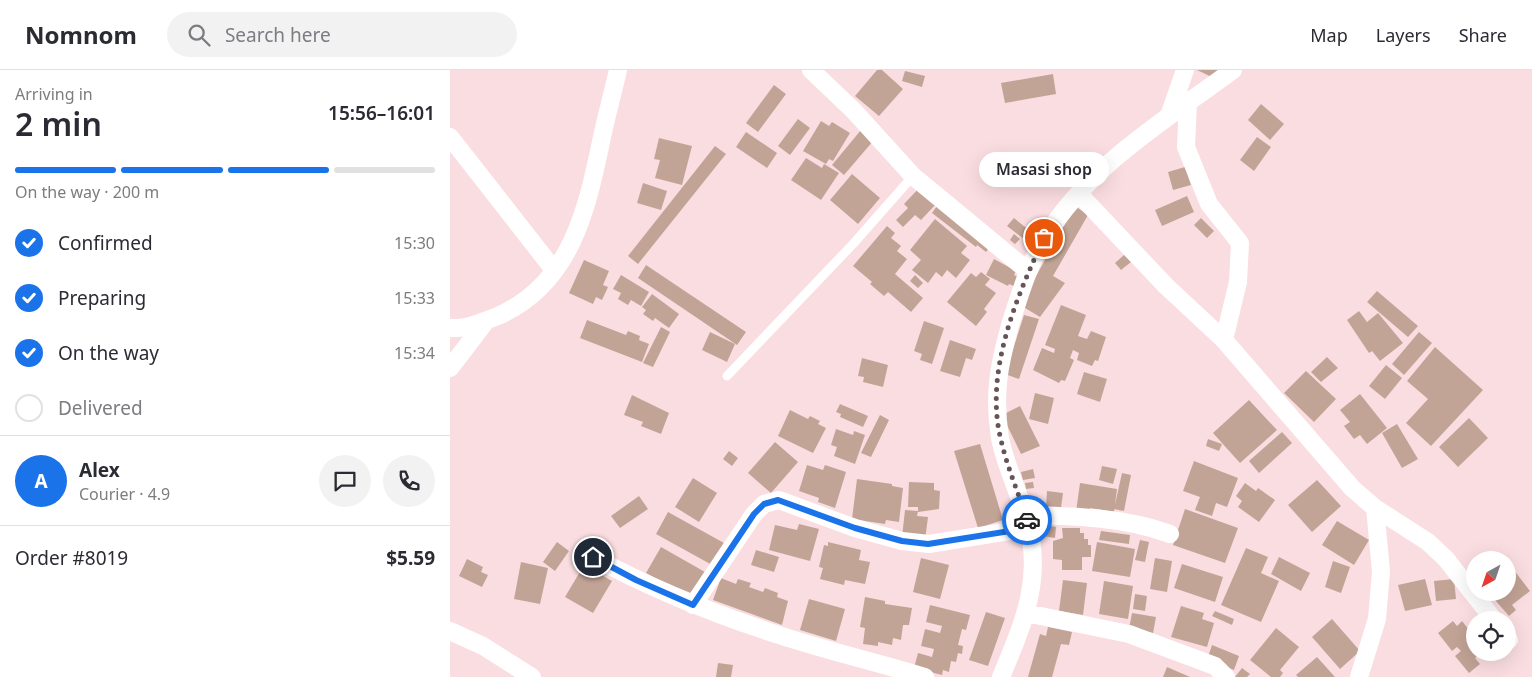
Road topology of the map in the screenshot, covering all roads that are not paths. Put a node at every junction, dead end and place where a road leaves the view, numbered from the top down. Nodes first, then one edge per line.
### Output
1 (618, 70) edge
2 (811, 70) edge
3 (1185, 70) edge
4 (1232, 70) edge
5 (1188, 103) junction
6 (1168, 116) junction
7 (450, 137) edge
8 (913, 176) junction
9 (1079, 194) junction
10 (554, 270) junction
11 (1028, 271) junction
12 (486, 321) junction
13 (450, 328) edge
14 (1224, 340) junction
15 (450, 368) edge
16 (727, 376) dead end
17 (1375, 508) junction
18 (1027, 522) junction
19 (1170, 534) dead end
20 (593, 557) dead end
21 (693, 605) junction
22 (1487, 611) edge
23 (1026, 613) junction
24 (450, 631) edge
25 (1003, 676) edge
26 (532, 677) edge
27 (925, 677) edge
28 (1226, 677) edge
29 (1359, 677) edge

1 - 10 street
2 - 8 street
3 - 6 street
4 - 5 street
5 - 6 street
5 - 14 street
6 - 9 street
7 - 10 street
8 - 11 street
8 - 16 lane
9 - 11 street
9 - 14 street
10 - 12 street
11 - 18 street
12 - 13 street
12 - 15 street
14 - 17 street
17 - 22 street
17 - 29 street
18 - 19 street
18 - 21 street
18 - 23 street
20 - 21 street
21 - 27 street
23 - 25 street
23 - 28 street
24 - 26 street

